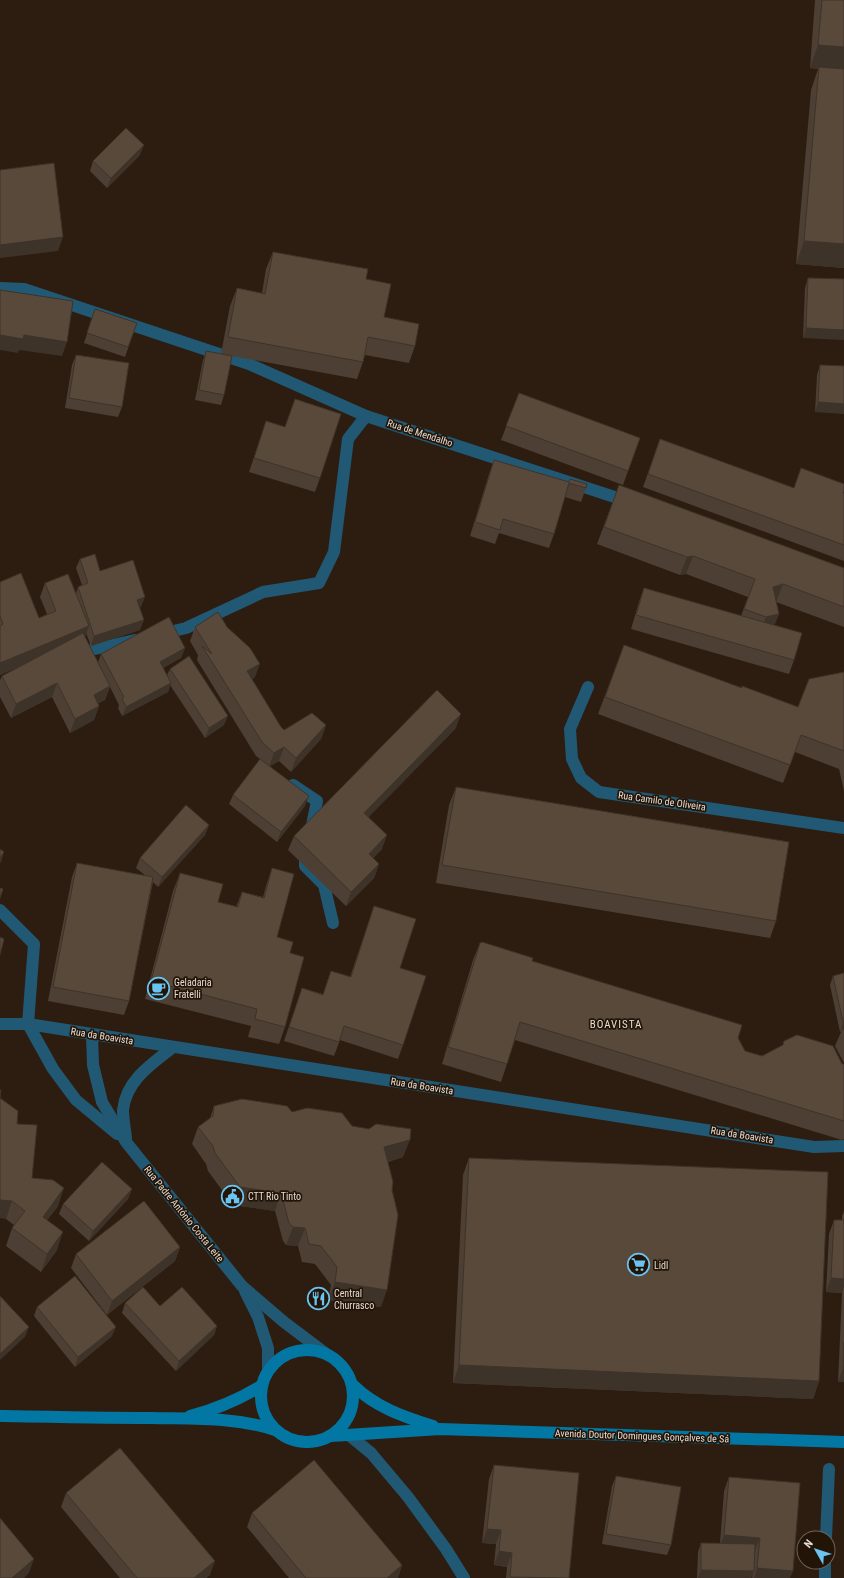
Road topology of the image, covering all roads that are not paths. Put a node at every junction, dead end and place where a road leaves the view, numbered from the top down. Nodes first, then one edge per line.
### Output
1 (0, 288) edge
2 (366, 416) junction
3 (644, 506) edge
4 (68, 655) edge
5 (588, 687) dead end
6 (285, 780) edge
7 (844, 828) edge
8 (0, 910) edge
9 (333, 923) dead end
10 (0, 1024) edge
11 (28, 1024) junction
12 (92, 1035) junction
13 (172, 1048) junction
14 (126, 1142) junction
15 (844, 1146) edge
16 (242, 1286) junction
17 (325, 1352) junction
18 (268, 1371) junction
19 (353, 1385) junction
20 (261, 1386) junction
21 (0, 1416) edge
22 (177, 1419) junction
23 (440, 1429) junction
24 (275, 1430) junction
25 (349, 1435) junction
26 (331, 1436) junction
27 (844, 1442) edge
28 (828, 1469) dead end
29 (826, 1530) edge
30 (464, 1578) edge

1 - 2 street, Rua de Mendalho
2 - 3 street, Rua de Mendalho
2 - 4 street
5 - 7 street, Rua Camilo de Oliveira
6 - 9 street
8 - 11 street
10 - 11 street, Rua da Boavista
11 - 12 street, Rua da Boavista
11 - 14 street, Rua Padre António Costa Leite
12 - 13 street, Rua da Boavista
12 - 14 street, Rua Padre António Costa Leite
13 - 14 street
13 - 15 street, Rua da Boavista
14 - 16 street, Rua Padre António Costa Leite
16 - 17 street, Rua Padre António Costa Leite
16 - 18 street, Rua Padre António Costa Leite
17 - 18 main road, Avenida Doutor Domingues Gonçalves de Sá
17 - 19 main road, Avenida Doutor Domingues Gonçalves de Sá
18 - 20 main road, Avenida Doutor Domingues Gonçalves de Sá
19 - 23 main road, Avenida Doutor Domingues Gonçalves de Sá
19 - 26 main road, Avenida Doutor Domingues Gonçalves de Sá
20 - 22 main road
20 - 24 main road, Avenida Doutor Domingues Gonçalves de Sá
21 - 22 main road
22 - 24 main road
23 - 25 main road, Avenida Doutor Domingues Gonçalves de Sá
23 - 27 main road, Avenida Doutor Domingues Gonçalves de Sá
24 - 26 main road, Avenida Doutor Domingues Gonçalves de Sá
25 - 26 main road, Avenida Doutor Domingues Gonçalves de Sá
25 - 30 street
28 - 29 street

